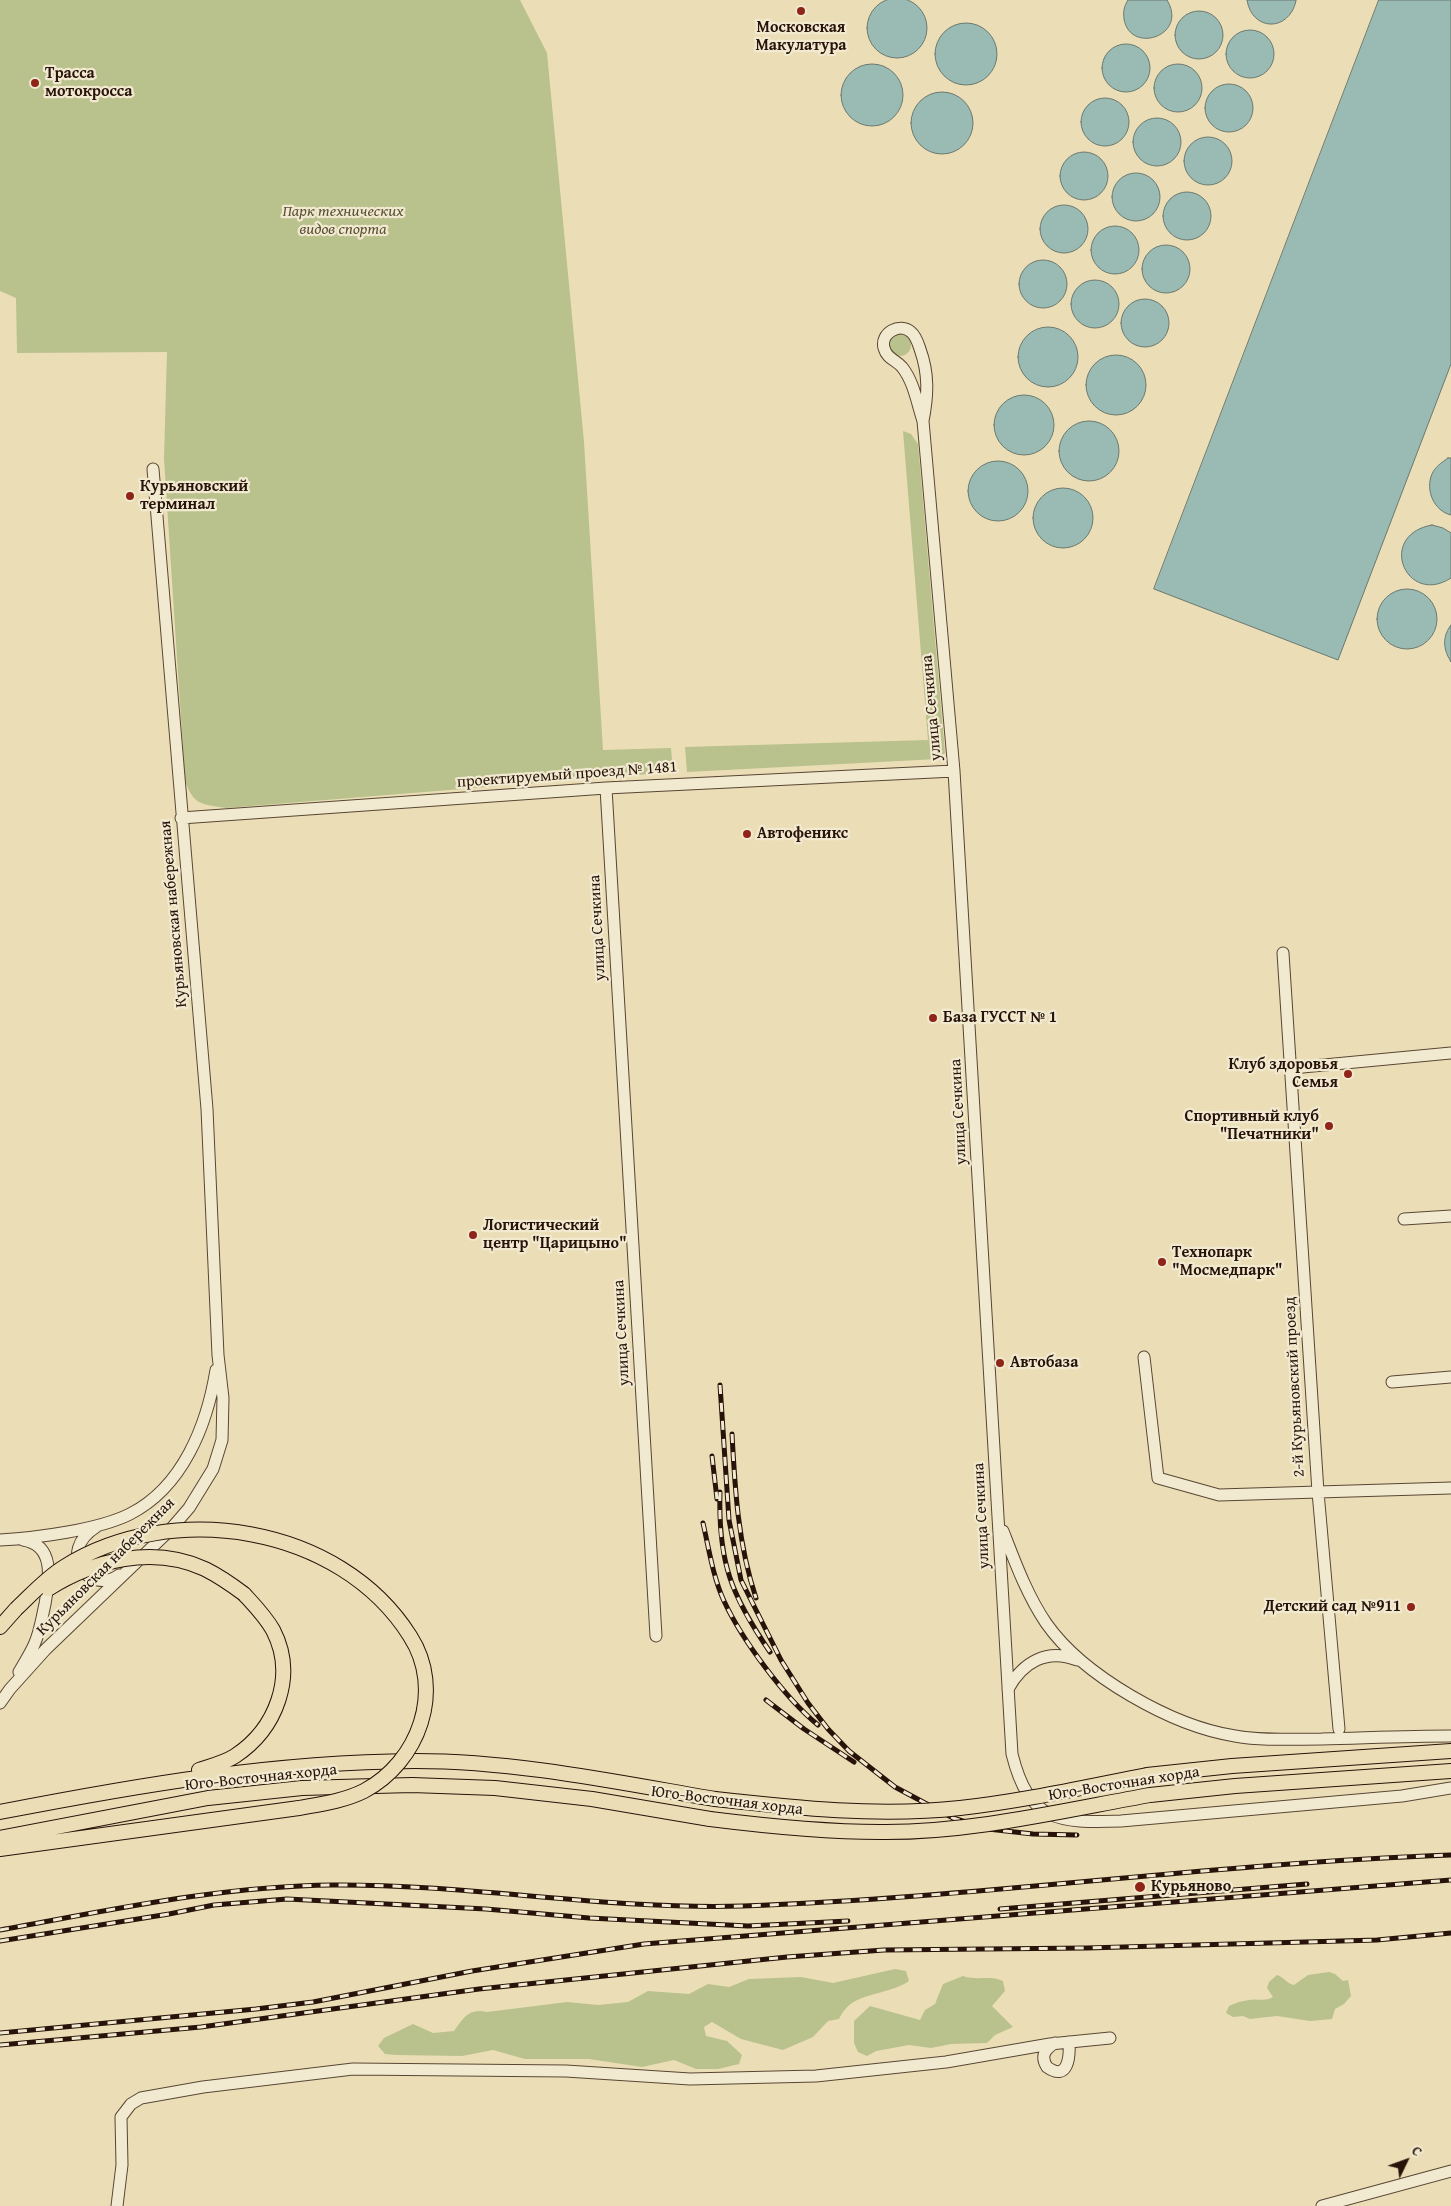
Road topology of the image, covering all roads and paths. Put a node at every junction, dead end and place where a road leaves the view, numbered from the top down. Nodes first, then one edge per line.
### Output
1 (923, 421) junction
2 (153, 469) dead end
3 (954, 771) junction
4 (606, 788) junction
5 (181, 818) junction
6 (1283, 953) dead end
7 (1451, 1053) edge
8 (1292, 1068) junction
9 (1451, 1216) edge
10 (1404, 1219) dead end
11 (218, 1356) junction
12 (1144, 1357) dead end
13 (1451, 1378) edge
14 (1392, 1382) dead end
15 (1451, 1488) edge
16 (1318, 1492) junction
17 (999, 1521) junction
18 (100, 1524) junction
19 (18, 1539) junction
20 (0, 1540) edge
21 (131, 1567) junction
22 (16, 1609) junction
23 (0, 1627) edge
24 (656, 1636) dead end
25 (1081, 1661) junction
26 (10, 1689) junction
27 (1008, 1689) junction
28 (0, 1703) edge
29 (1339, 1728) dead end
30 (1451, 1736) edge
31 (1451, 1751) edge
32 (1451, 1771) edge
33 (138, 1787) junction
34 (1451, 1788) edge
35 (0, 1812) edge
36 (0, 1838) edge
37 (0, 1848) edge
38 (1110, 2038) dead end
39 (1070, 2042) junction
40 (1055, 2043) junction
41 (1017, 2050) junction
42 (1044, 2063) junction
43 (1451, 2171) edge
44 (117, 2206) edge
45 (1322, 2206) edge

1 - 1 street, улица Сечкина
1 - 3 street, улица Сечкина
2 - 5 street, Курьяновская набережная
3 - 4 street, проектируемый проезд № 1481
3 - 17 street, улица Сечкина
4 - 5 street, проектируемый проезд № 1481
4 - 24 street, улица Сечкина
5 - 11 street, Курьяновская набережная
6 - 8 street, 2-й Курьяновский проезд
7 - 8 street
8 - 16 street, 2-й Курьяновский проезд
9 - 10 street
11 - 18 street, Курьяновская набережная
11 - 21 street, Курьяновская набережная
12 - 16 street
13 - 14 street
15 - 16 street
16 - 29 street, 2-й Курьяновский проезд
17 - 25 street
17 - 27 street, улица Сечкина
18 - 19 street, Курьяновская набережная
18 - 21 street
19 - 20 street, Курьяновская набережная
19 - 26 street
21 - 26 street, Курьяновская набережная
22 - 23 main road
22 - 33 main road, bridge
22 - 37 main road, bridge
25 - 27 street
25 - 30 street
26 - 28 street, Курьяновская набережная
27 - 34 street, улица Сечкина
31 - 33 main road, Юго-Восточная хорда, bridge
32 - 36 main road, Юго-Восточная хорда, bridge
33 - 35 main road, Юго-Восточная хорда
38 - 39 street
39 - 40 street
39 - 42 street
40 - 41 street
40 - 42 street
41 - 42 street
41 - 44 street
43 - 45 street

